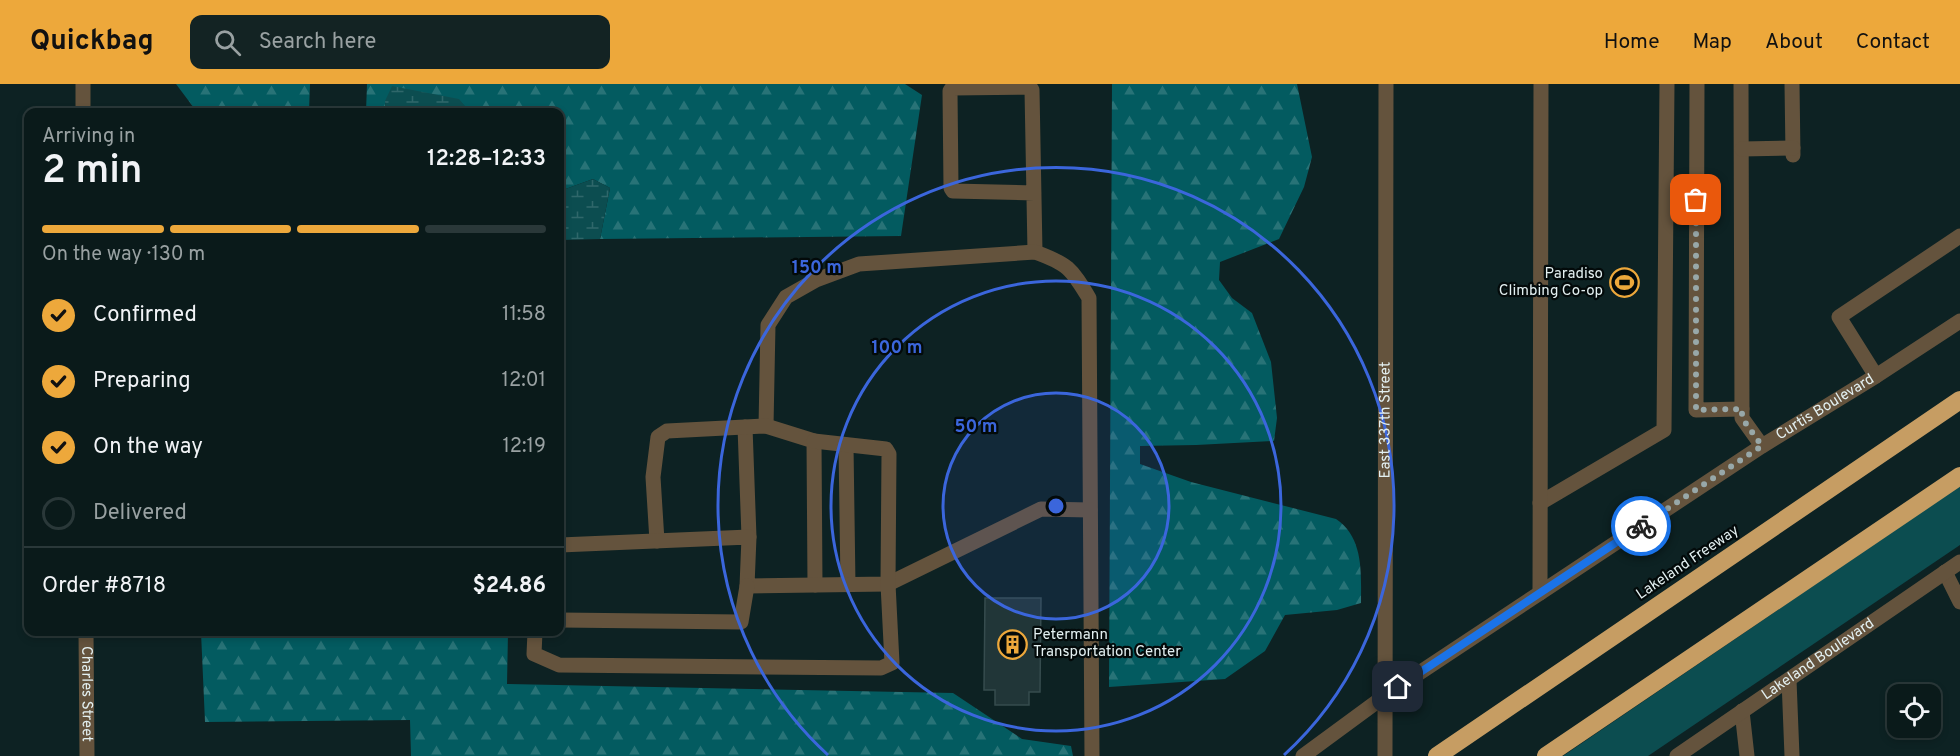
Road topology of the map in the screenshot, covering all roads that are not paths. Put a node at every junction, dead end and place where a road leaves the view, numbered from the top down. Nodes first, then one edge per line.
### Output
1 (83, 84) edge
2 (1386, 84) edge
3 (1541, 84) edge
4 (1667, 84) edge
5 (1696, 84) edge
6 (1742, 84) edge
7 (1792, 84) edge
8 (83, 108) edge
9 (1742, 149) junction
10 (1034, 193) junction
11 (1960, 236) edge
12 (1035, 252) junction
13 (1960, 321) edge
14 (1876, 376) junction
15 (1960, 400) edge
16 (1742, 409) junction
17 (766, 426) junction
18 (745, 427) junction
19 (814, 441) junction
20 (846, 445) junction
21 (1762, 446) junction
22 (1960, 476) edge
23 (1540, 503) junction
24 (1090, 510) junction
25 (748, 537) junction
26 (657, 541) junction
27 (564, 545) edge
28 (1960, 562) edge
29 (1945, 572) junction
30 (888, 584) junction
31 (815, 585) junction
32 (848, 585) junction
33 (747, 586) junction
34 (1540, 593) junction
35 (1960, 602) edge
36 (564, 620) edge
37 (86, 636) edge
38 (536, 636) edge
39 (1789, 680) junction
40 (1386, 695) junction
41 (1742, 711) junction
42 (87, 756) edge
43 (1092, 756) edge
44 (1303, 756) edge
45 (1385, 756) edge
46 (1437, 756) edge
47 (1546, 756) edge
48 (1677, 756) edge
49 (1747, 756) edge
50 (1792, 756) edge

1 - 8 street
2 - 40 street, East 337th Street
3 - 23 street
4 - 23 street
5 - 16 street
6 - 9 street
7 - 9 street
9 - 16 street
10 - 10 street
10 - 12 street
11 - 14 street
12 - 17 street
12 - 24 street
13 - 14 street, Curtis Boulevard
14 - 21 street, Curtis Boulevard
15 - 46 highway, Lakeland Freeway
16 - 21 street
17 - 18 street
17 - 19 street
18 - 25 street
18 - 26 street
19 - 20 street
19 - 31 street
20 - 30 street
20 - 32 street
21 - 34 street, Curtis Boulevard
22 - 47 highway
23 - 34 street
24 - 30 street
24 - 43 street
25 - 26 street
25 - 33 street
26 - 27 street
28 - 29 street, Lakeland Boulevard
29 - 35 street
29 - 39 street, Lakeland Boulevard
30 - 32 street
30 - 38 street
31 - 32 street
31 - 33 street
33 - 36 street
34 - 40 street, Curtis Boulevard
37 - 42 street, Charles Street
39 - 41 street, Lakeland Boulevard
39 - 50 street
40 - 44 street, Curtis Boulevard
40 - 45 street, East 337th Street
41 - 48 street, Lakeland Boulevard
41 - 49 street

